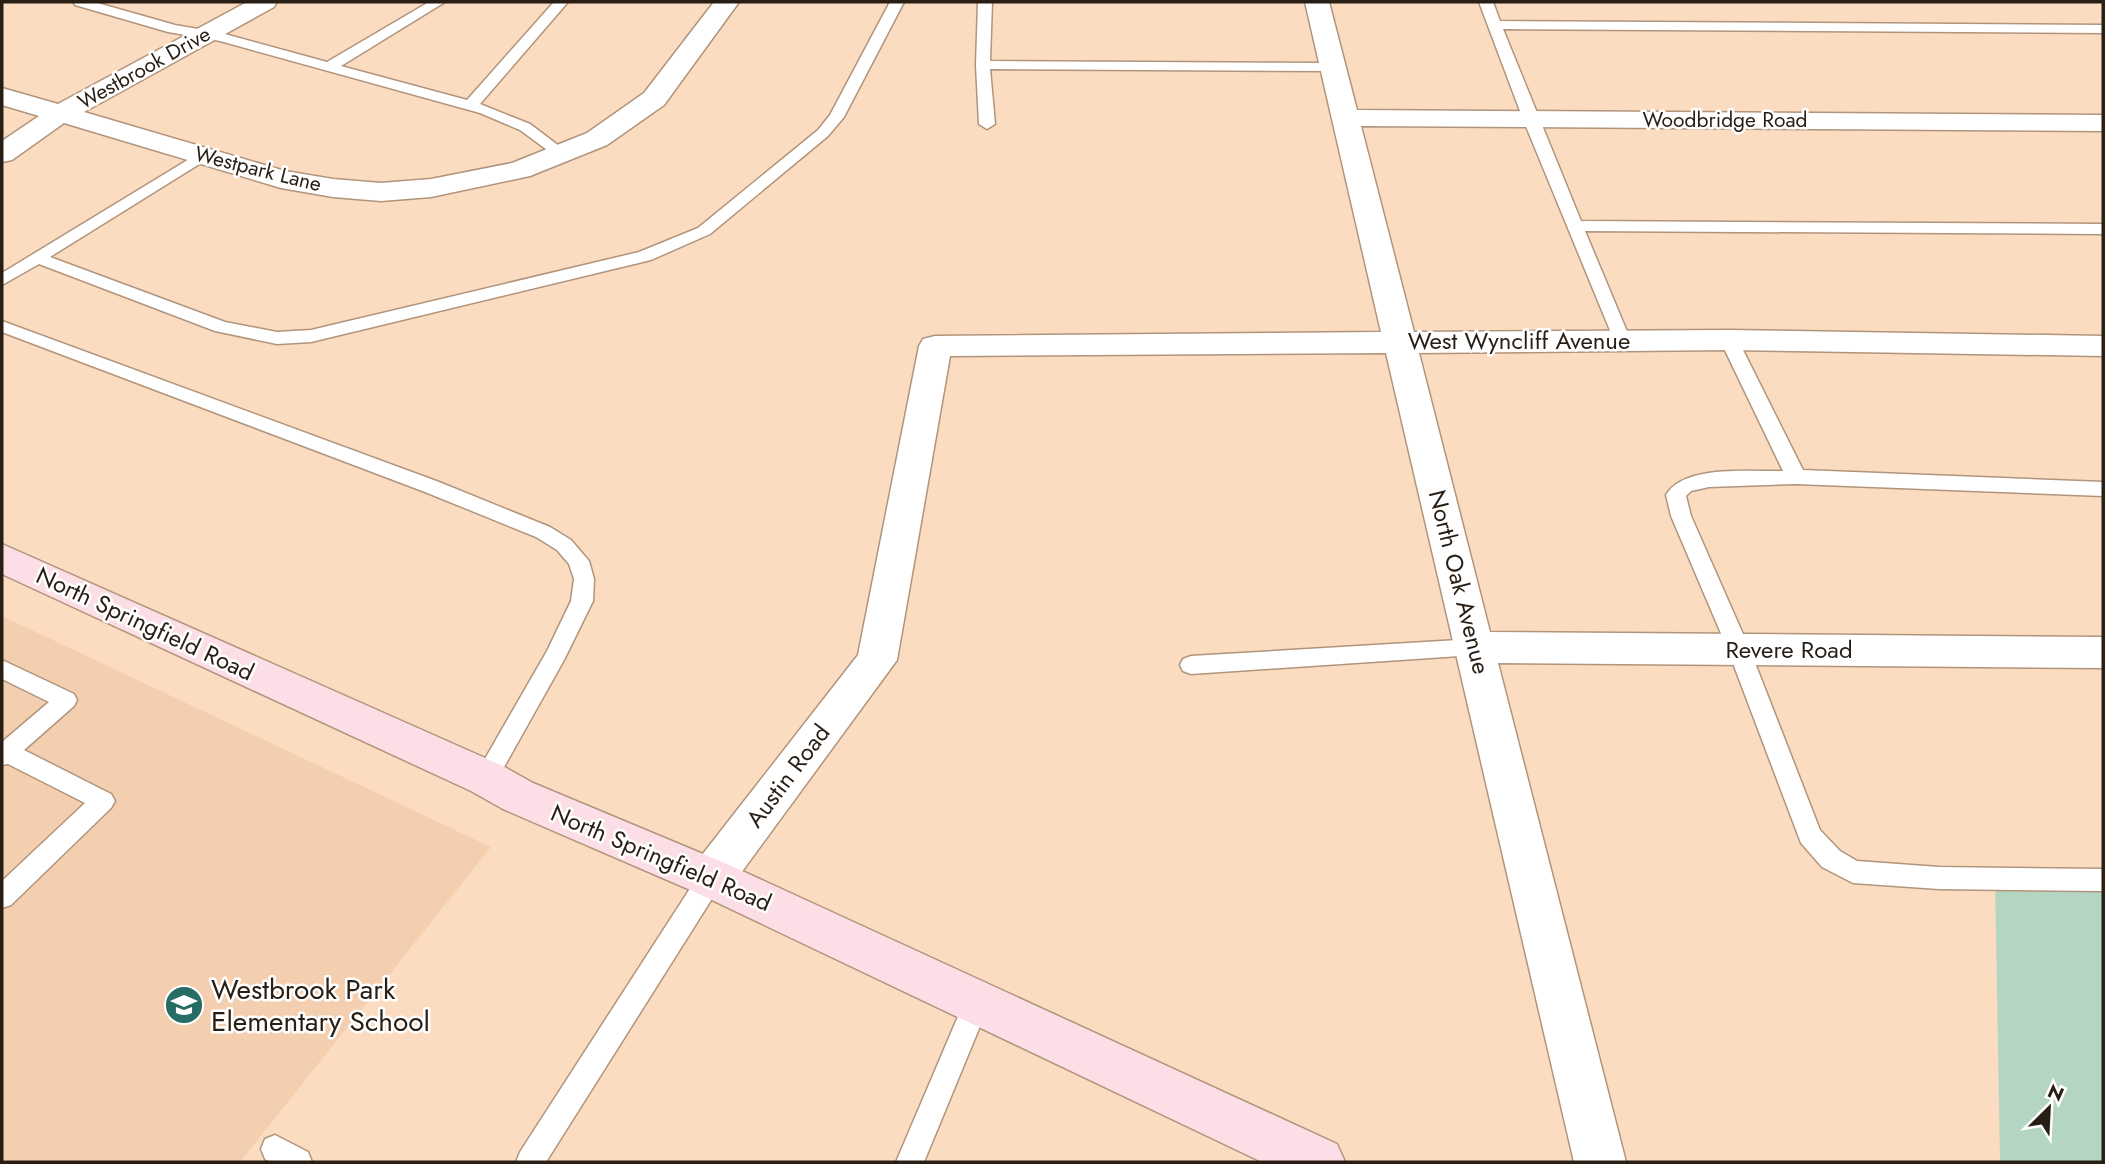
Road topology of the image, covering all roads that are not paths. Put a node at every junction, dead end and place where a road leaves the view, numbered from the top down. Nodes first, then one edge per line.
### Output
1 (82, 2) edge
2 (265, 2) edge
3 (438, 2) edge
4 (561, 2) edge
5 (727, 2) edge
6 (897, 2) edge
7 (985, 2) edge
8 (1317, 2) edge
9 (1486, 2) edge
10 (1496, 25) junction
11 (2103, 29) edge
12 (204, 35) junction
13 (983, 65) junction
14 (330, 66) junction
15 (1333, 66) junction
16 (2, 96) edge
17 (470, 106) junction
18 (61, 113) junction
19 (1346, 118) junction
20 (1531, 119) junction
21 (2103, 123) edge
22 (987, 124) dead end
23 (2, 135) edge
24 (2, 154) edge
25 (204, 155) junction
26 (563, 155) junction
27 (1575, 226) junction
28 (2103, 229) edge
29 (37, 258) junction
30 (2, 280) edge
31 (2, 326) edge
32 (1729, 340) junction
33 (1400, 341) junction
34 (1622, 341) junction
35 (934, 346) joint
36 (2103, 346) edge
37 (1796, 477) junction
38 (2103, 489) edge
39 (2, 558) edge
40 (1475, 647) junction
41 (1739, 649) junction
42 (2103, 652) edge
43 (1191, 666) dead end
44 (2, 669) edge
45 (4, 754) edge
46 (486, 778) junction
47 (711, 878) junction
48 (2103, 880) edge
49 (2, 897) edge
50 (977, 1002) junction
51 (530, 1162) edge
52 (910, 1162) edge
53 (1319, 1162) edge
54 (1600, 1162) edge

1 - 12 lane
2 - 12 street, Westbrook Drive
3 - 14 lane
4 - 17 lane
5 - 26 street, Westpark Lane
6 - 29 lane
7 - 13 lane
8 - 15 street, North Oak Avenue
9 - 10 lane
10 - 11 lane
10 - 20 lane
12 - 14 lane
12 - 18 street, Westbrook Drive
13 - 15 lane
13 - 22 lane
14 - 17 lane
15 - 19 street, North Oak Avenue
16 - 18 street, Westpark Lane
17 - 26 lane
18 - 23 street, Westbrook Drive
18 - 24 street, Westbrook Drive
18 - 25 street, Westpark Lane
19 - 20 street, Woodbridge Road
19 - 33 street, North Oak Avenue
20 - 21 street, Woodbridge Road
20 - 27 lane
25 - 26 street, Westpark Lane
25 - 29 lane
27 - 28 lane
27 - 34 lane
29 - 30 lane
31 - 46 lane
32 - 34 street, West Wyncliff Avenue
32 - 36 street, West Wyncliff Avenue
32 - 37 lane
33 - 34 street, West Wyncliff Avenue
33 - 35 street, West Wyncliff Avenue
33 - 40 street, North Oak Avenue
35 - 47 street, Austin Road
37 - 38 lane
37 - 41 lane
39 - 46 main road, North Springfield Road
40 - 41 street, Revere Road
40 - 43 lane
40 - 54 street, North Oak Avenue
41 - 42 street, Revere Road
41 - 48 lane
44 - 45 lane
45 - 49 lane
46 - 47 main road, North Springfield Road
47 - 50 main road, North Springfield Road
47 - 51 lane, Austin Road
50 - 52 lane
50 - 53 main road, North Springfield Road

